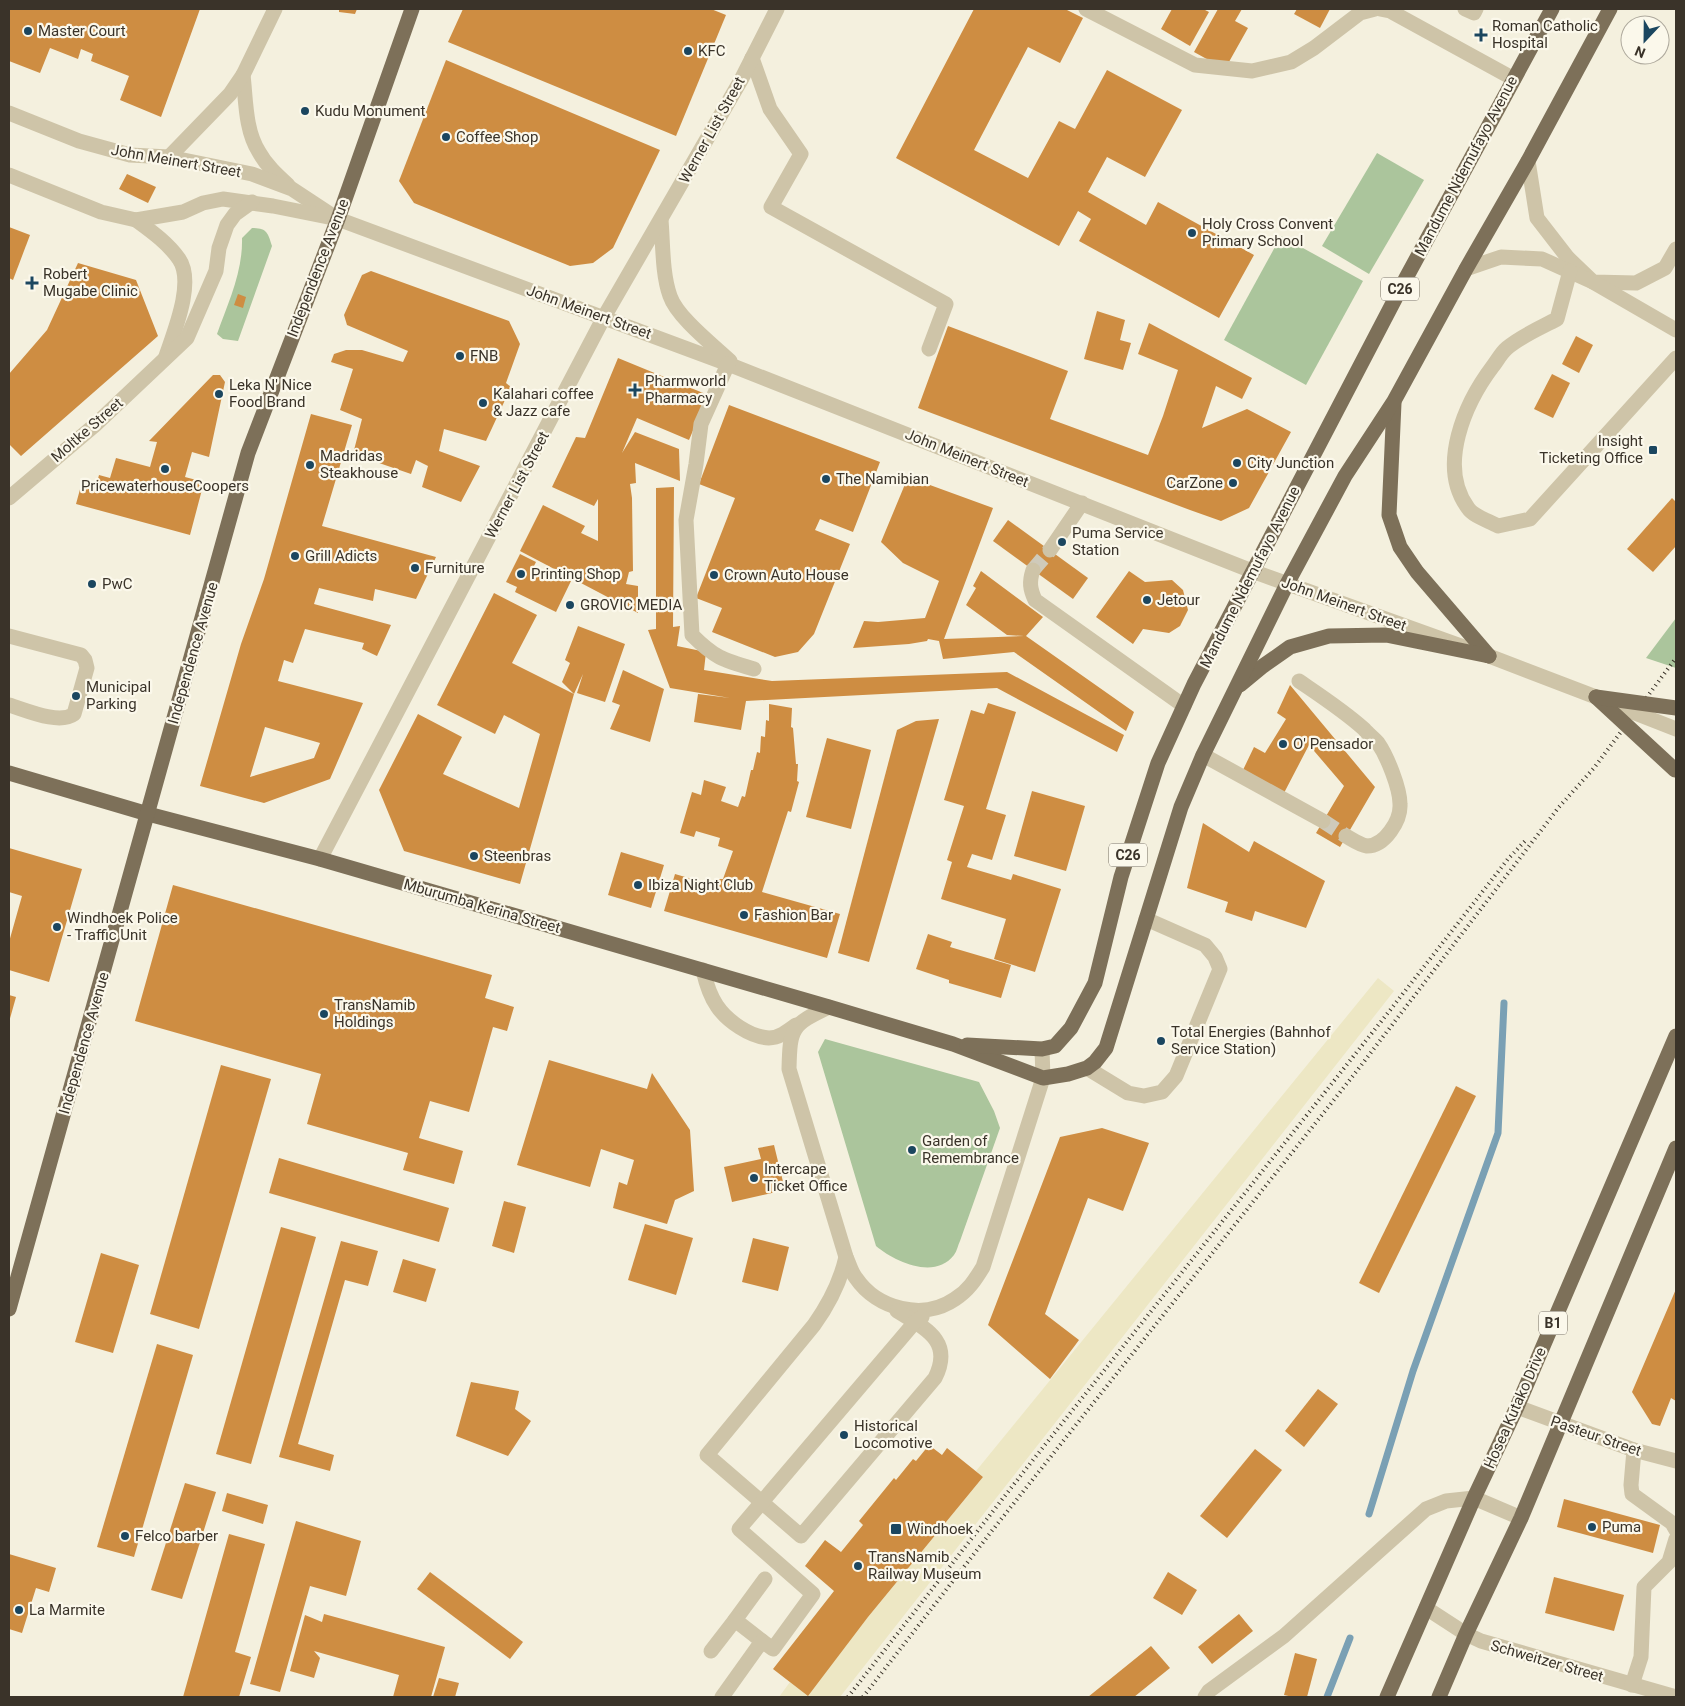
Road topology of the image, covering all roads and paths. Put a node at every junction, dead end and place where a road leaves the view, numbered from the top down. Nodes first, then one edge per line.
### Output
1 (275, 9) edge
2 (412, 9) edge
3 (777, 9) edge
4 (1086, 9) edge
5 (1375, 9) edge
6 (1380, 9) edge
7 (1466, 9) edge
8 (1476, 9) edge
9 (1552, 9) edge
10 (1610, 9) edge
11 (752, 58) junction
12 (243, 75) junction
13 (1514, 79) junction
14 (9, 113) edge
15 (169, 157) junction
16 (1528, 160) junction
17 (9, 175) edge
18 (292, 189) junction
19 (252, 202) junction
20 (338, 219) junction
21 (136, 220) junction
22 (661, 220) junction
23 (1676, 249) edge
24 (1672, 263) edge
25 (1466, 269) junction
26 (1570, 271) junction
27 (1593, 282) junction
28 (604, 317) junction
29 (1676, 330) edge
30 (929, 350) dead end
31 (1676, 358) edge
32 (164, 360) junction
33 (732, 366) junction
34 (1394, 401) junction
35 (9, 498) edge
36 (1082, 504) junction
37 (1050, 550) tunnel mouth
38 (1033, 570) tunnel mouth
39 (1252, 572) junction
40 (1287, 584) junction
41 (9, 636) edge
42 (1489, 656) junction
43 (754, 669) dead end
44 (1299, 680) dead end
45 (1234, 691) junction
46 (1596, 697) junction
47 (9, 705) edge
48 (1184, 706) junction
49 (1676, 708) edge
50 (1676, 729) edge
51 (1203, 755) junction
52 (1675, 771) edge
53 (9, 773) edge
54 (148, 814) junction
55 (1323, 821) tunnel mouth
56 (1346, 836) tunnel mouth
57 (320, 859) junction
58 (1146, 919) junction
59 (703, 970) junction
60 (829, 1007) junction
61 (796, 1025) junction
62 (1676, 1026) edge
63 (1676, 1036) edge
64 (953, 1044) junction
65 (1042, 1049) junction
66 (1667, 1059) junction
67 (1087, 1068) junction
68 (1043, 1078) junction
69 (1676, 1148) edge
70 (846, 1256) junction
71 (890, 1306) junction
72 (934, 1308) junction
73 (9, 1309) edge
74 (915, 1322) junction
75 (1517, 1407) junction
76 (1561, 1424) junction
77 (1634, 1450) junction
78 (1676, 1461) edge
79 (1474, 1498) junction
80 (762, 1502) junction
81 (1521, 1518) junction
82 (1676, 1530) edge
83 (1676, 1539) edge
84 (765, 1579) dead end
85 (1426, 1608) junction
86 (735, 1620) junction
87 (1466, 1634) junction
88 (762, 1641) junction
89 (711, 1651) dead end
90 (1632, 1685) junction
91 (722, 1697) edge
92 (1205, 1697) edge
93 (1387, 1697) edge
94 (1439, 1697) edge
95 (1676, 1697) edge

1 - 12 street
2 - 20 main road, Independence Avenue
3 - 11 street, Werner List Street
4 - 5 street
6 - 13 street
7 - 8 street
9 - 13 main road, Mandume Ndemufayo Avenue / C26
10 - 16 main road, C26
11 - 22 street, Werner List Street
11 - 30 street
12 - 15 street
12 - 18 street
13 - 39 main road, Mandume Ndemufayo Avenue / C26
14 - 15 street, John Meinert Street
15 - 18 street, John Meinert Street
16 - 25 main road, C26
16 - 27 street
17 - 21 street, John Meinert Street
18 - 20 street, John Meinert Street
19 - 20 street, John Meinert Street
19 - 21 street, John Meinert Street
19 - 32 street, Moltke Street
20 - 28 street, John Meinert Street
20 - 54 main road, Independence Avenue
21 - 32 street, Moltke Street
22 - 28 street, Werner List Street
22 - 33 street
23 - 24 street
24 - 27 street
25 - 26 street
25 - 34 main road, C26
26 - 27 street
26 - 31 street
27 - 29 street
28 - 33 street, John Meinert Street
28 - 57 street, Werner List Street
32 - 35 street, Moltke Street
33 - 36 street, John Meinert Street
33 - 43 street
34 - 40 main road, C26
34 - 42 main road
36 - 37 street
36 - 39 street, John Meinert Street
38 - 48 street
39 - 40 street, John Meinert Street
39 - 48 main road, Mandume Ndemufayo Avenue / C26
40 - 42 street, John Meinert Street
40 - 45 main road, C26
41 - 47 street
42 - 45 main road
42 - 46 street, John Meinert Street
44 - 56 street
45 - 51 main road, C26
46 - 49 main road, bridge
46 - 50 street, John Meinert Street, bridge
46 - 52 main road, bridge
48 - 65 main road, Mandume Ndemufayo Avenue / C26
51 - 55 street
51 - 58 main road, C26
53 - 54 main road, Mburumba Kerina Street
54 - 57 main road, Mburumba Kerina Street
54 - 73 main road, Independence Avenue
57 - 59 main road, Mburumba Kerina Street
58 - 67 main road, C26
58 - 67 street
59 - 60 main road, Mburumba Kerina Street
59 - 61 street
60 - 61 street
60 - 64 main road, Mburumba Kerina Street
61 - 70 street
62 - 66 main road
63 - 66 main road, Hosea Kutako Drive / B1
64 - 65 main road
64 - 68 main road
65 - 68 street
66 - 75 main road, Hosea Kutako Drive / B1
67 - 68 main road
68 - 72 street
69 - 76 main road
70 - 71 street
70 - 80 street
71 - 72 street
71 - 74 street
72 - 74 street
74 - 80 street
74 - 80 street
75 - 76 street, Pasteur Street
75 - 79 main road, Hosea Kutako Drive / B1
76 - 77 street, Pasteur Street
76 - 81 main road
77 - 78 street, Pasteur Street
77 - 82 street
79 - 81 street
79 - 85 main road, Hosea Kutako Drive / B1
79 - 92 street
80 - 88 street
81 - 87 main road
83 - 90 street
84 - 86 street
85 - 87 street, Schweitzer Street
85 - 93 main road, Hosea Kutako Drive / B1
86 - 88 street
86 - 89 street
87 - 90 street, Schweitzer Street
87 - 94 main road
88 - 91 street
90 - 95 street, Schweitzer Street

